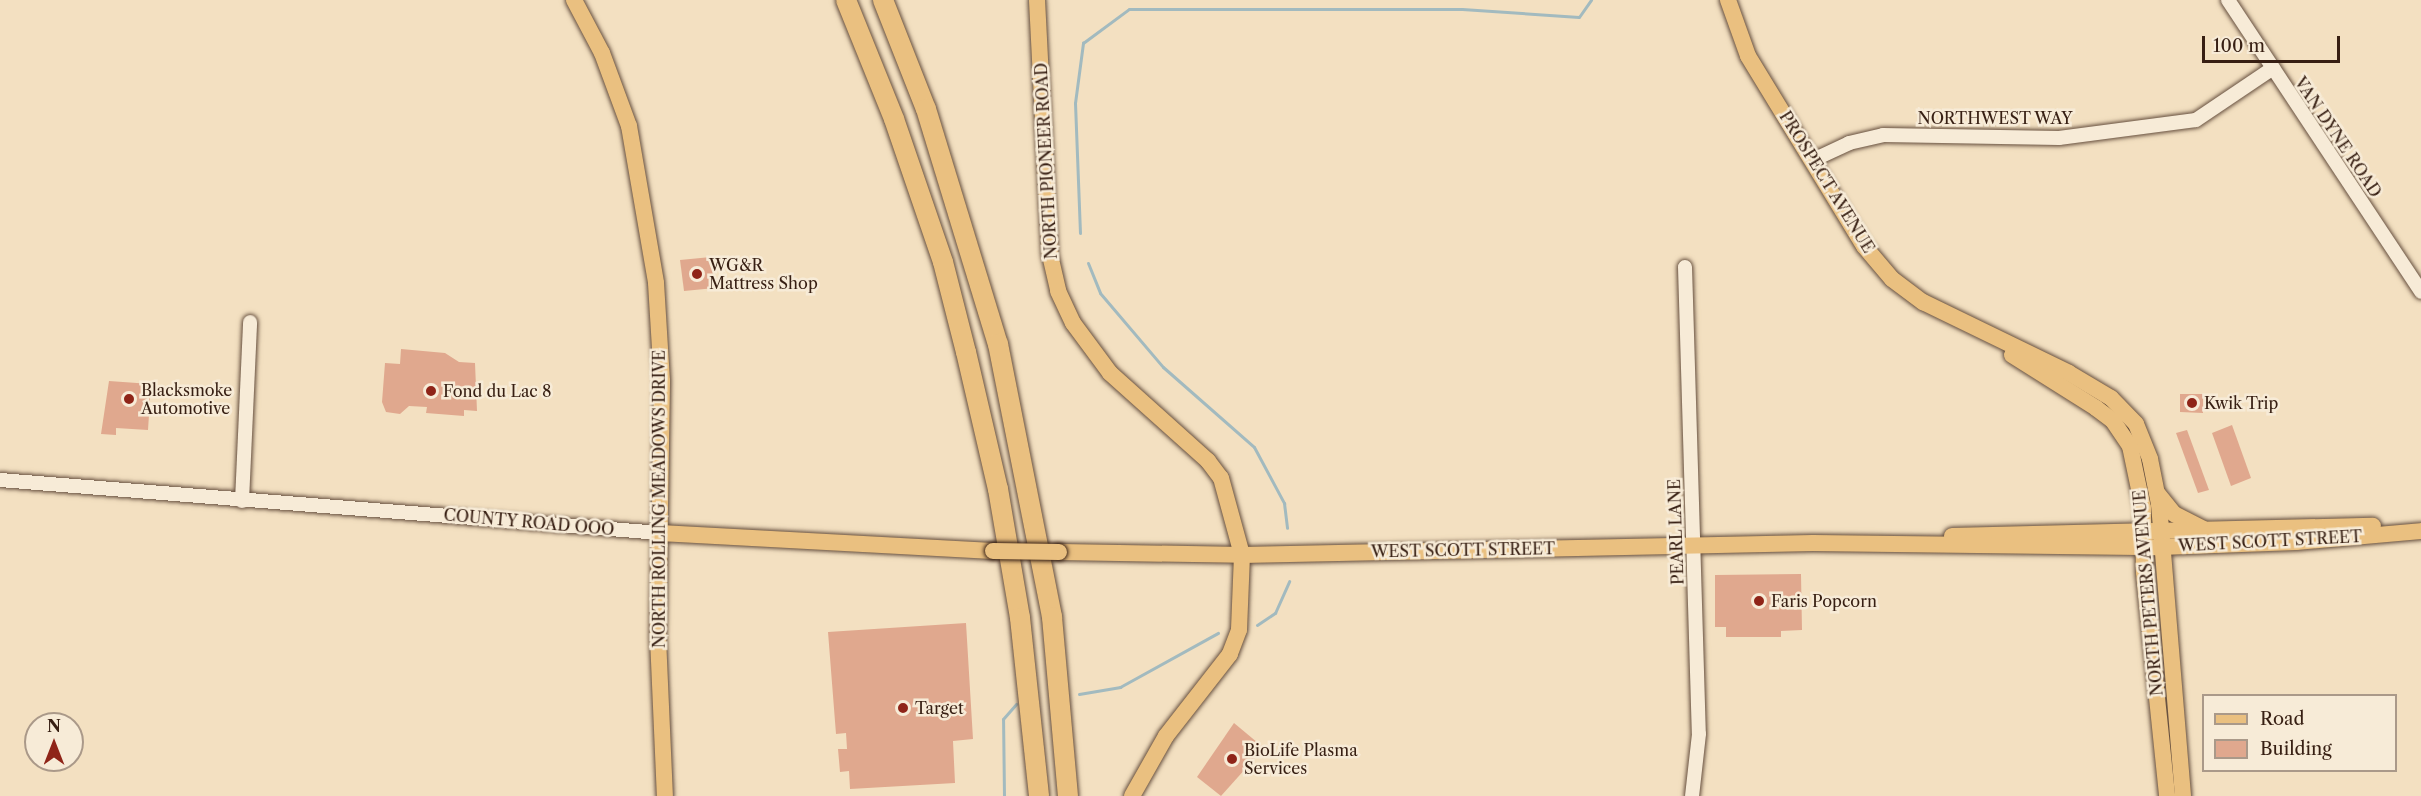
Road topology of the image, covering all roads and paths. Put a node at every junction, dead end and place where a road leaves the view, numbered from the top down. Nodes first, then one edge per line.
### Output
1 (574, 0) edge
2 (846, 0) edge
3 (883, 0) edge
4 (1037, 0) edge
5 (1728, 0) edge
6 (2228, 0) edge
7 (2273, 68) junction
8 (1813, 160) junction
9 (1685, 267) dead end
10 (2421, 292) edge
11 (250, 322) dead end
12 (1970, 325) junction
13 (0, 480) edge
14 (2156, 492) junction
15 (242, 501) junction
16 (2421, 529) edge
17 (2206, 530) junction
18 (660, 533) junction
19 (2152, 540) junction
20 (1693, 545) junction
21 (1059, 552) joint
22 (1242, 555) junction
23 (665, 796) edge
24 (1039, 796) edge
25 (1068, 796) edge
26 (1132, 796) edge
27 (1692, 796) edge
28 (2167, 796) edge
29 (2183, 796) edge

1 - 18 main road, NORTH ROLLING MEADOWS DRIVE
2 - 24 highway
3 - 25 highway
4 - 22 main road, NORTH PIONEER ROAD
5 - 8 main road, PROSPECT AVENUE
6 - 7 street, VAN DYNE ROAD
7 - 8 street, NORTHWEST WAY
7 - 10 street, VAN DYNE ROAD
8 - 12 main road, PROSPECT AVENUE
9 - 20 street, PEARL LANE
11 - 15 street
12 - 14 main road, NORTH PETERS AVENUE
12 - 19 main road, NORTH PETERS AVENUE
13 - 15 street, COUNTY ROAD OOO
14 - 17 main road
14 - 19 main road, NORTH PETERS AVENUE
15 - 18 street, COUNTY ROAD OOO
16 - 17 main road, WEST SCOTT STREET
16 - 19 main road, WEST SCOTT STREET
17 - 19 main road, WEST SCOTT STREET
18 - 21 main road, COUNTY ROAD OOO, bridge
18 - 23 main road, NORTH ROLLING MEADOWS DRIVE
19 - 20 main road, WEST SCOTT STREET
19 - 28 main road, NORTH PETERS AVENUE
19 - 29 main road, NORTH PETERS AVENUE
20 - 22 main road, WEST SCOTT STREET
20 - 27 street, PEARL LANE
21 - 22 main road, WEST SCOTT STREET
22 - 26 main road, NORTH PIONEER ROAD

